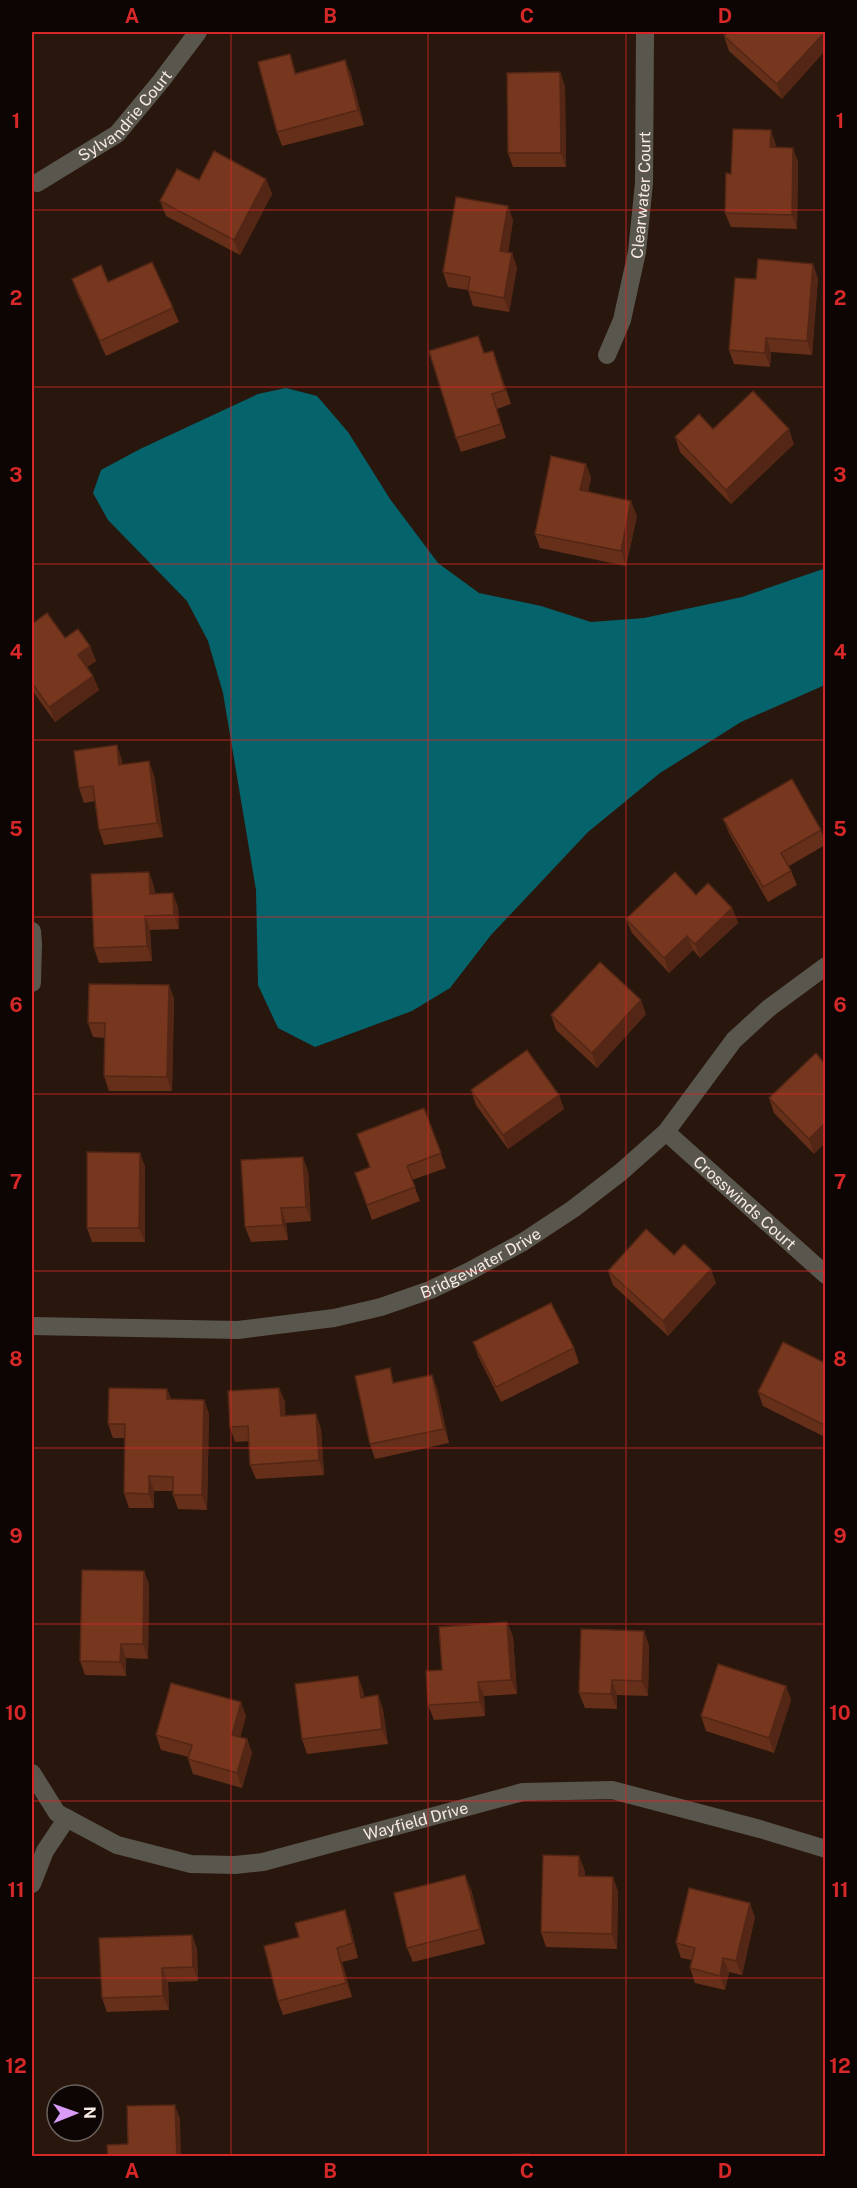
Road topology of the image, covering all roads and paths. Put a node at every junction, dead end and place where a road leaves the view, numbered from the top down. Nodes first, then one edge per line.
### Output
1 (198, 32) edge
2 (645, 32) edge
3 (37, 183) dead end
4 (607, 355) dead end
5 (32, 931) edge
6 (825, 966) edge
7 (32, 983) edge
8 (666, 1132) junction
9 (825, 1275) edge
10 (32, 1326) edge
11 (32, 1773) edge
12 (67, 1818) junction
13 (825, 1849) edge
14 (32, 1884) edge

1 - 3 street, Sylvandrie Court
2 - 4 street, Clearwater Court
5 - 7 street
6 - 8 street, Bridgewater Drive
8 - 9 street, Crosswinds Court
8 - 10 street, Bridgewater Drive
11 - 12 street, Wayfield Drive
12 - 13 street, Wayfield Drive
12 - 14 street

